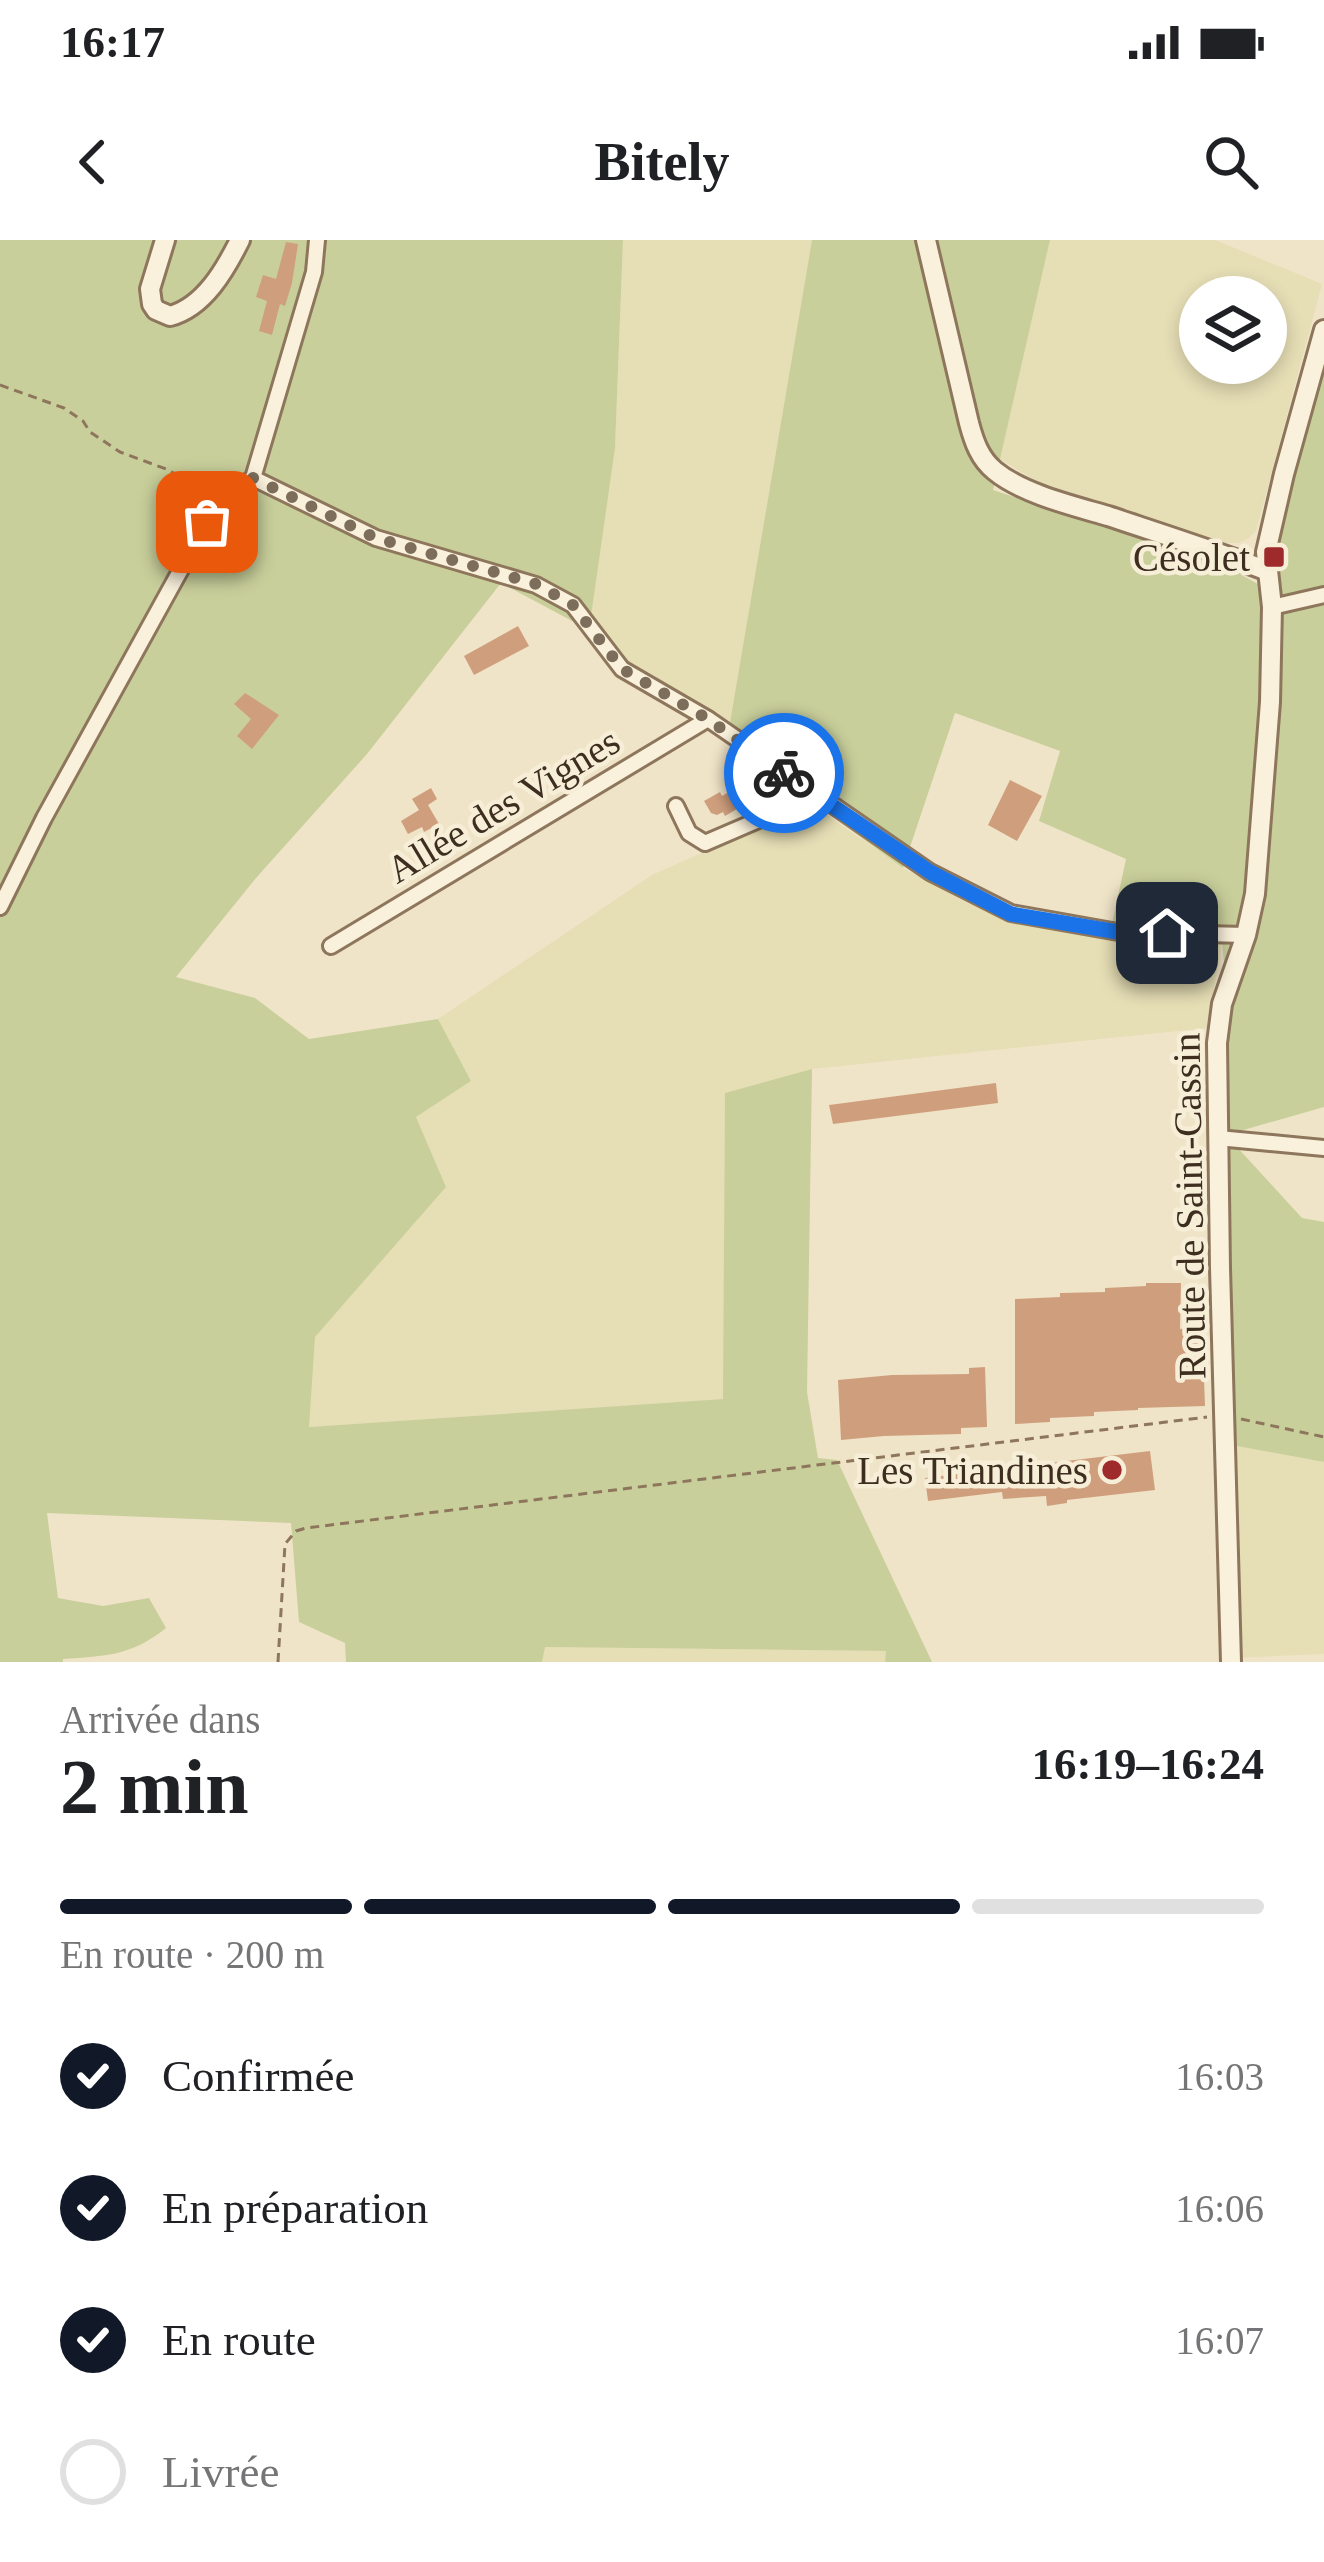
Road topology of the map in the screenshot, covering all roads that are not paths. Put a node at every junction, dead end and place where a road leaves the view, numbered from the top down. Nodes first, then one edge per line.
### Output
1 (166, 240) edge
2 (240, 240) edge
3 (317, 240) edge
4 (926, 240) edge
5 (1324, 330) edge
6 (253, 478) junction
7 (1268, 571) junction
8 (1324, 595) edge
9 (1272, 607) junction
10 (708, 719) junction
11 (810, 792) junction
12 (676, 806) dead end
13 (0, 907) edge
14 (1246, 935) junction
15 (331, 946) dead end
16 (1218, 1138) junction
17 (1324, 1148) edge
18 (1231, 1662) edge

1 - 2 street
3 - 6 street
4 - 7 street
5 - 7 street, Route de Saint-Cassin
6 - 10 street
6 - 13 street
7 - 9 street, Route de Saint-Cassin
8 - 9 street
9 - 14 street, Route de Saint-Cassin
10 - 11 street
10 - 15 street, Allée des Vignes
11 - 12 street
11 - 14 street
14 - 16 street, Route de Saint-Cassin
16 - 17 street
16 - 18 street, Route de Saint-Cassin

